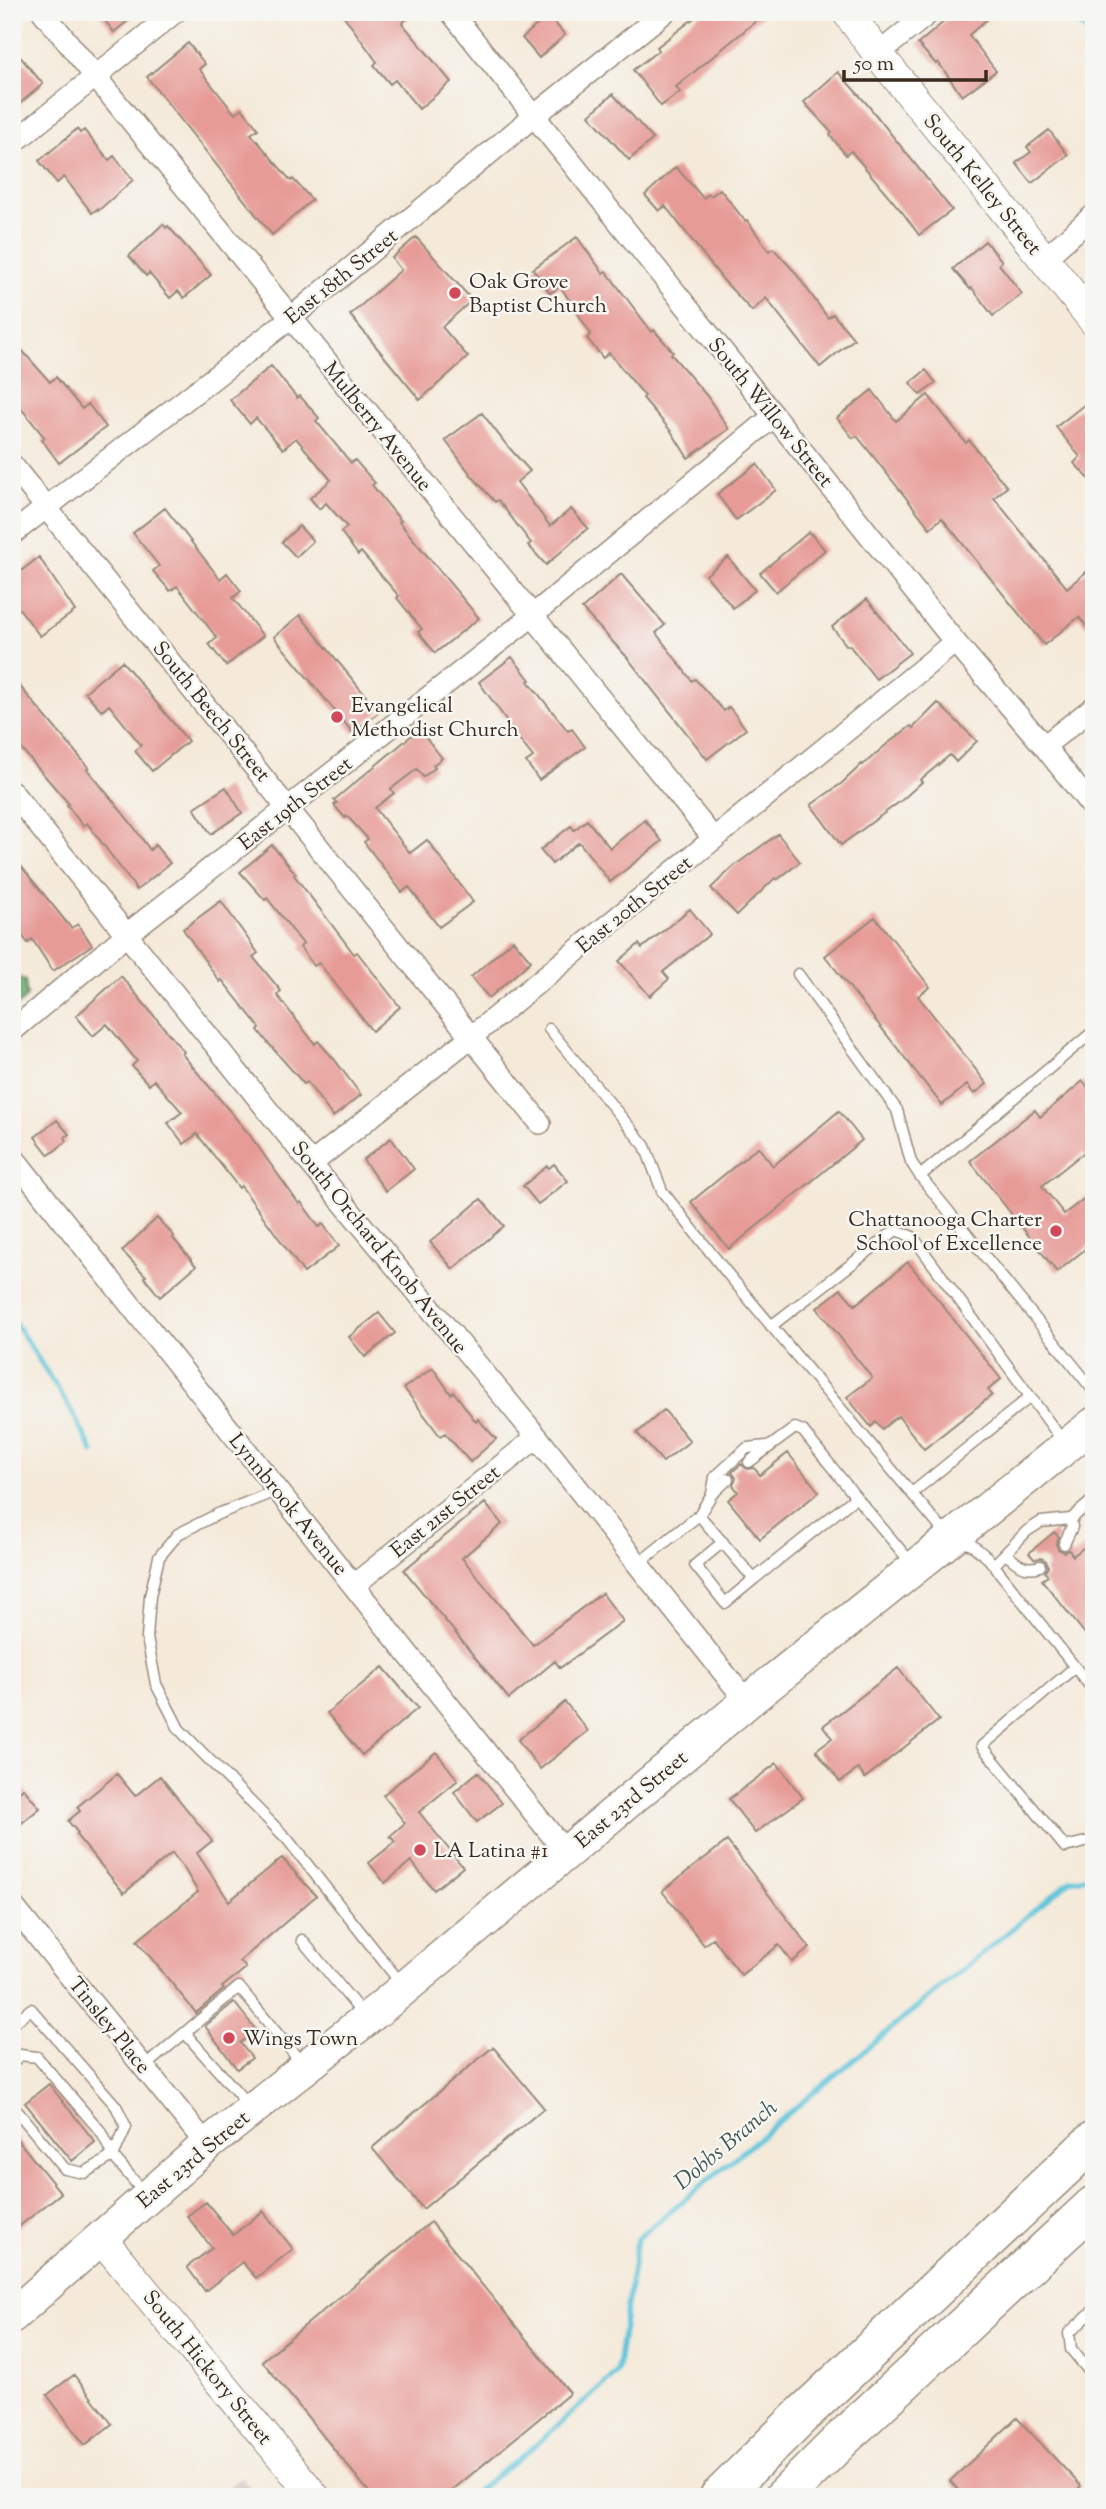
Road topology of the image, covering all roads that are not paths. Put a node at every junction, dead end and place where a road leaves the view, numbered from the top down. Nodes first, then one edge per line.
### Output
1 (43, 12) edge
2 (175, 12) edge
3 (451, 12) edge
4 (664, 12) edge
5 (848, 12) edge
6 (929, 12) edge
7 (878, 54) junction
8 (95, 78) junction
9 (534, 116) junction
10 (12, 145) edge
11 (1094, 215) edge
12 (1044, 259) junction
13 (291, 318) junction
14 (1094, 321) edge
15 (774, 416) junction
16 (12, 465) edge
17 (47, 507) junction
18 (12, 534) edge
19 (532, 616) junction
20 (955, 642) junction
21 (1094, 707) edge
22 (1044, 746) junction
23 (12, 792) edge
24 (289, 808) junction
25 (1094, 809) edge
26 (714, 839) junction
27 (126, 935) junction
28 (798, 974) dead end
29 (549, 1029) dead end
30 (12, 1031) edge
31 (1094, 1031) edge
32 (471, 1037) junction
33 (540, 1123) dead end
34 (12, 1156) edge
35 (311, 1164) junction
36 (920, 1175) junction
37 (771, 1326) junction
38 (1094, 1391) edge
39 (1030, 1397) junction
40 (1094, 1424) edge
41 (537, 1437) junction
42 (770, 1446) junction
43 (1066, 1446) junction
44 (749, 1462) dead end
45 (728, 1479) dead end
46 (278, 1490) junction
47 (912, 1493) junction
48 (712, 1494) junction
49 (856, 1497) junction
50 (1094, 1499) edge
51 (699, 1515) junction
52 (1071, 1519) junction
53 (950, 1539) junction
54 (723, 1542) junction
55 (1064, 1544) dead end
56 (1006, 1554) junction
57 (638, 1564) junction
58 (994, 1565) junction
59 (1040, 1566) dead end
60 (915, 1567) junction
61 (754, 1579) junction
62 (354, 1585) junction
63 (1074, 1667) junction
64 (1094, 1691) edge
65 (747, 1702) junction
66 (1094, 1840) edge
67 (566, 1853) junction
68 (12, 1905) edge
69 (302, 1940) dead end
70 (404, 1988) junction
71 (367, 2019) junction
72 (12, 2024) edge
73 (185, 2033) junction
74 (12, 2063) edge
75 (144, 2067) junction
76 (306, 2067) junction
77 (12, 2102) edge
78 (252, 2110) junction
79 (1094, 2140) edge
80 (208, 2145) junction
81 (113, 2156) junction
82 (148, 2197) junction
83 (1094, 2205) edge
84 (101, 2238) junction
85 (1094, 2310) edge
86 (12, 2316) edge
87 (1094, 2377) edge
88 (315, 2497) edge
89 (719, 2497) edge
90 (784, 2497) edge

1 - 8 street, Mulberry Avenue
2 - 8 street
3 - 9 street, South Willow Street
4 - 9 street, East 18th Street
5 - 7 main road, South Kelley Street
6 - 7 street
7 - 12 main road, South Kelley Street
8 - 10 street
8 - 13 street, Mulberry Avenue
9 - 13 street, East 18th Street
9 - 15 street, South Willow Street
11 - 12 street
12 - 14 main road, South Kelley Street
13 - 17 street, East 18th Street
13 - 19 street, Mulberry Avenue
15 - 19 street, East 19th Street
15 - 20 street, South Willow Street
16 - 17 street, South Beech Street
17 - 18 street, East 18th Street
17 - 24 street, South Beech Street
19 - 24 street, East 19th Street
19 - 26 street, Mulberry Avenue
20 - 22 street, South Willow Street
20 - 26 street, East 20th Street
21 - 22 street
22 - 25 street, South Willow Street
23 - 27 street, South Orchard Knob Avenue
24 - 27 street, East 19th Street
24 - 32 street, South Beech Street
26 - 32 street, East 20th Street
27 - 30 street, East 19th Street
27 - 35 street, South Orchard Knob Avenue
28 - 36 lane
29 - 37 lane
31 - 36 lane
32 - 33 street, South Beech Street
32 - 35 street, East 20th Street
34 - 46 street, Lynnbrook Avenue
35 - 41 street, South Orchard Knob Avenue
36 - 38 lane
37 - 39 lane
37 - 47 lane
39 - 43 lane
39 - 47 lane
40 - 43 main road, East 23rd Street
41 - 57 street, South Orchard Knob Avenue
41 - 62 street, East 21st Street
42 - 44 lane
42 - 48 lane
42 - 49 lane
43 - 53 main road, East 23rd Street
45 - 48 lane
46 - 62 street, Lynnbrook Avenue
46 - 70 lane
47 - 53 lane
48 - 51 lane
49 - 60 lane
49 - 61 lane
50 - 52 lane
51 - 54 lane
51 - 57 lane
52 - 55 lane
52 - 56 lane
53 - 58 lane
53 - 60 main road, East 23rd Street
54 - 61 lane
54 - 61 lane
56 - 58 lane
56 - 59 lane
57 - 65 street, South Orchard Knob Avenue
58 - 63 lane
60 - 65 main road, East 23rd Street
62 - 67 street, Lynnbrook Avenue
63 - 64 lane
63 - 66 lane
65 - 67 main road, East 23rd Street
67 - 70 main road, East 23rd Street
68 - 75 street, Tinsley Place
69 - 71 lane
70 - 71 main road, East 23rd Street
71 - 76 main road, East 23rd Street
72 - 81 lane
73 - 75 lane
73 - 76 lane
73 - 78 lane
74 - 81 lane
75 - 80 street, Tinsley Place
76 - 78 main road, East 23rd Street
77 - 81 lane
78 - 80 main road, East 23rd Street
79 - 89 highway
80 - 82 main road, East 23rd Street
81 - 82 lane
82 - 84 main road, East 23rd Street
83 - 90 highway
84 - 86 main road, East 23rd Street
84 - 88 main road, South Hickory Street
85 - 87 lane

